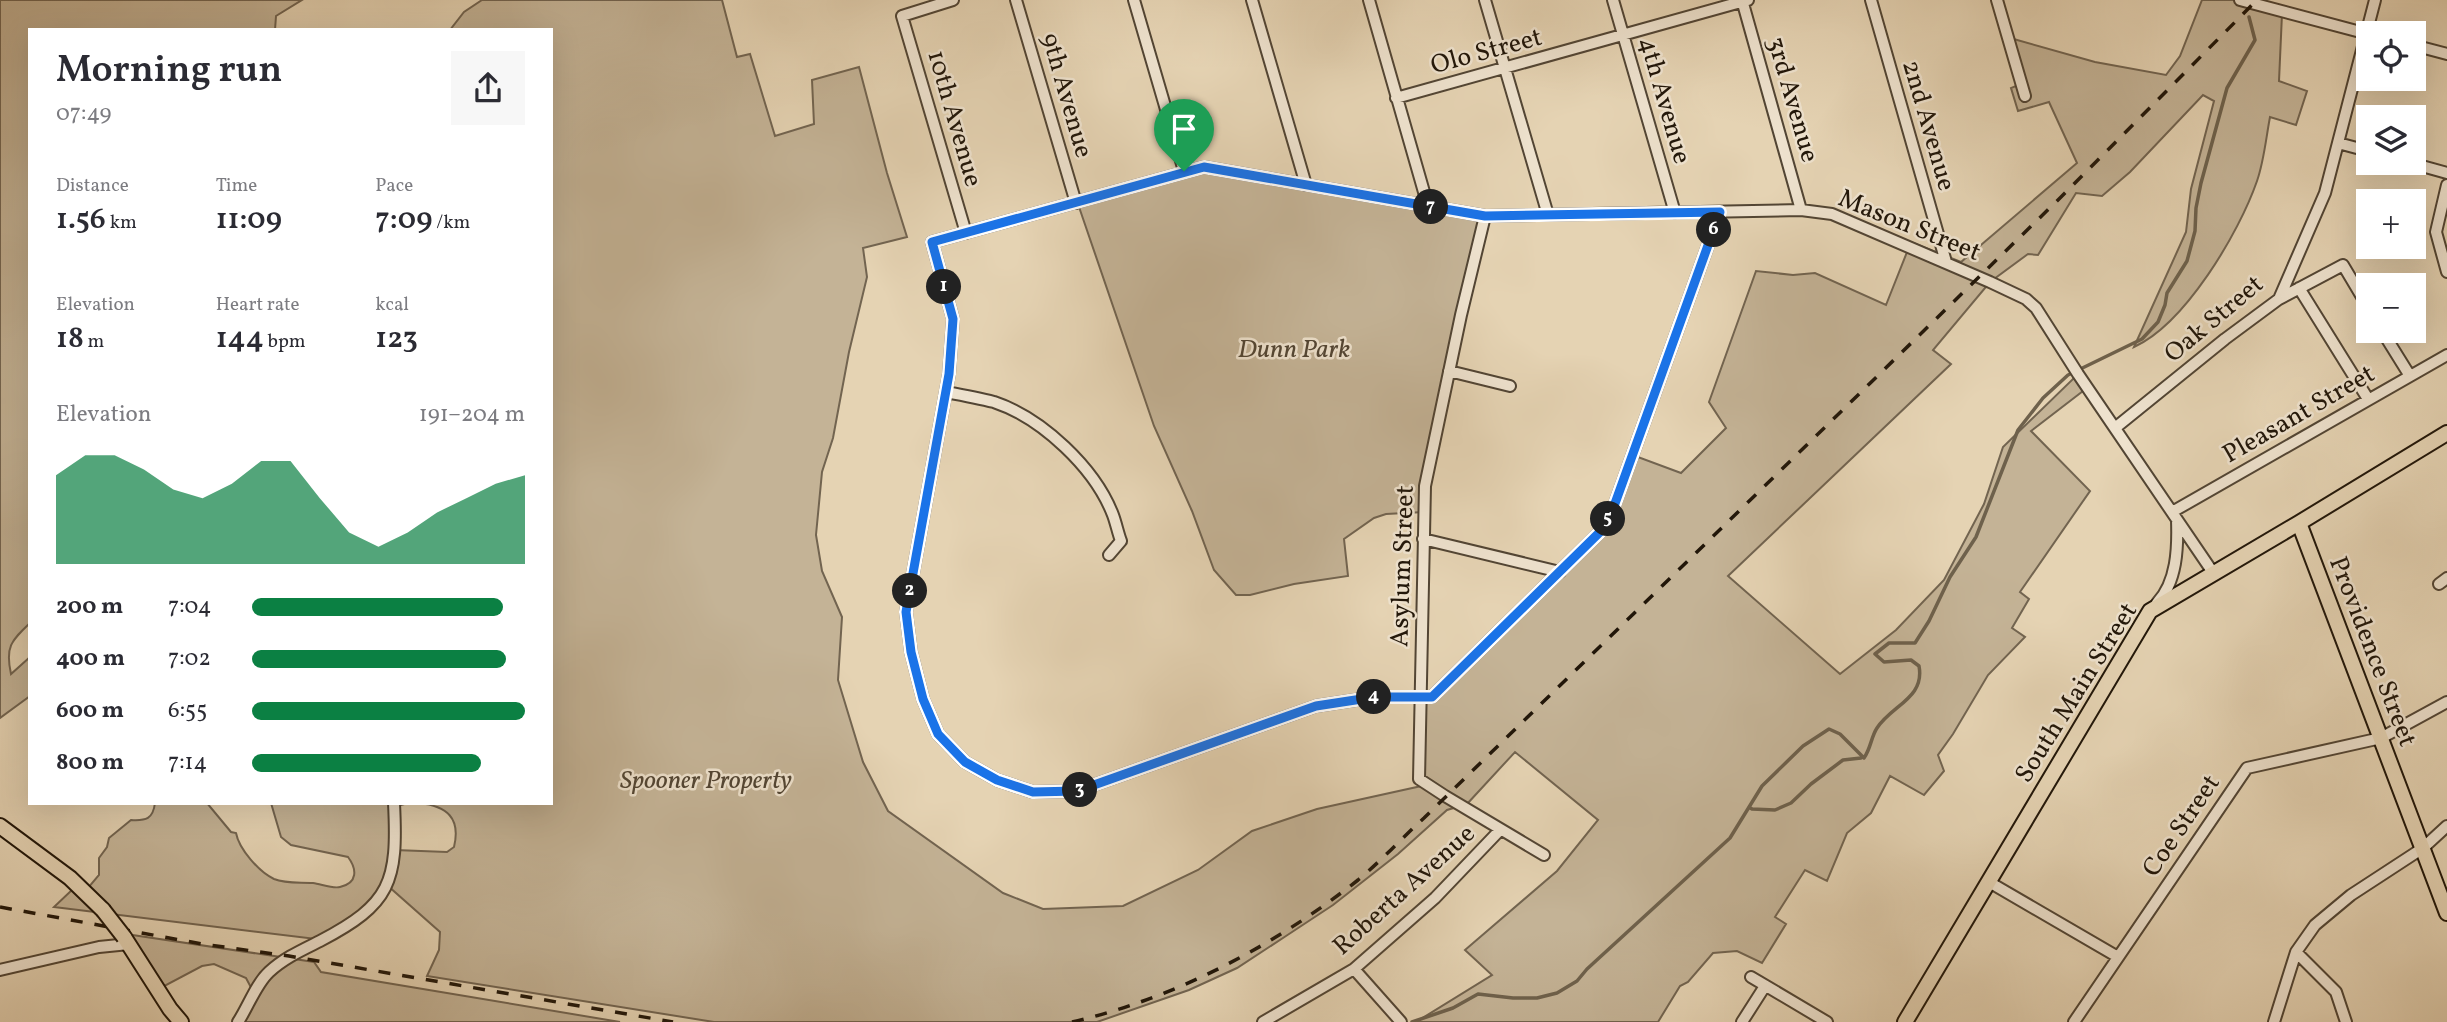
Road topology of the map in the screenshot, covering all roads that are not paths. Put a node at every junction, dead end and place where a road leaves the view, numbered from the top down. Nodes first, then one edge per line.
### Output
1 (953, 0) edge
2 (1016, 0) edge
3 (1134, 0) edge
4 (1252, 0) edge
5 (1369, 0) edge
6 (1485, 0) edge
7 (1613, 0) edge
8 (1871, 0) edge
9 (1997, 0) edge
10 (2240, 0) edge
11 (2375, 0) edge
12 (1744, 1) edge
13 (2370, 21) edge
14 (2356, 30) edge
15 (1624, 36) junction
16 (2426, 49) edge
17 (2447, 54) edge
18 (1504, 69) junction
19 (2356, 75) edge
20 (2025, 96) dead end
21 (1396, 98) junction
22 (2338, 144) junction
23 (2356, 148) edge
24 (2426, 167) edge
25 (1184, 171) junction
26 (2447, 173) edge
27 (1307, 185) junction
28 (2447, 185) edge
29 (1076, 203) junction
30 (1428, 206) junction
31 (1801, 210) junction
32 (1675, 212) junction
33 (1720, 212) junction
34 (1548, 215) junction
35 (1485, 216) junction
36 (966, 233) junction
37 (1946, 262) junction
38 (2447, 272) edge
39 (2356, 287) edge
40 (2299, 288) junction
41 (2279, 299) junction
42 (2389, 343) edge
43 (2447, 355) edge
44 (1449, 371) junction
45 (2410, 376) junction
46 (1510, 386) dead end
47 (946, 392) junction
48 (2368, 399) junction
49 (2115, 428) junction
50 (2447, 433) edge
51 (2175, 516) junction
52 (2299, 523) junction
53 (1423, 538) junction
54 (1109, 555) dead end
55 (1560, 572) junction
56 (2214, 574) junction
57 (2150, 611) junction
58 (1420, 697) junction
59 (2447, 702) edge
60 (2381, 738) junction
61 (394, 805) edge
62 (0, 826) edge
63 (2447, 826) edge
64 (1500, 830) junction
65 (2423, 848) junction
66 (1544, 855) dead end
67 (1989, 882) junction
68 (2447, 914) edge
69 (127, 941) junction
70 (2296, 953) junction
71 (2118, 957) junction
72 (1354, 969) junction
73 (0, 970) edge
74 (1751, 977) dead end
75 (1765, 986) junction
76 (181, 1022) edge
77 (239, 1022) edge
78 (1265, 1022) edge
79 (1401, 1022) edge
80 (1742, 1022) edge
81 (1827, 1022) edge
82 (1905, 1022) edge
83 (2074, 1022) edge
84 (2274, 1022) edge
85 (2346, 1022) edge

1 - 36 street, 10th Avenue
2 - 29 street, 9th Avenue
3 - 25 street
4 - 27 street
5 - 21 street
6 - 18 street
7 - 15 street, 4th Avenue
8 - 37 street, 2nd Avenue
9 - 20 street
10 - 14 street
11 - 13 street, Oak Street
12 - 15 street, Olo Street
12 - 31 street, 3rd Avenue
15 - 18 street, Olo Street
15 - 32 street, 4th Avenue
16 - 17 street
18 - 21 street, Olo Street
18 - 34 street
19 - 22 street, Oak Street
21 - 30 street
22 - 23 street
22 - 41 street, Oak Street
24 - 26 street
25 - 27 street, Mason Street
25 - 29 street, Mason Street
27 - 30 street, Mason Street
28 - 38 street
29 - 36 street, Mason Street
30 - 35 street, Mason Street
31 - 33 street, Mason Street
31 - 37 street, Mason Street
32 - 33 street, Mason Street
32 - 34 street, Mason Street
33 - 55 street
34 - 35 street, Mason Street
35 - 44 street, Asylum Street
36 - 47 street, Mason Street
37 - 49 street, Mason Street
39 - 40 street
40 - 41 street
40 - 48 street
41 - 49 street, Oak Street
42 - 45 street
43 - 45 street, Pleasant Street
44 - 46 street
44 - 53 street, Asylum Street
45 - 48 street, Pleasant Street
47 - 54 street
47 - 58 street
48 - 51 street, Pleasant Street
49 - 51 street, Mason Street
50 - 52 main road, South Main Street
51 - 56 street, Mason Street
51 - 57 street
52 - 56 main road, South Main Street
52 - 60 main road, Providence Street
53 - 55 street
53 - 58 street, Asylum Street
55 - 58 street
56 - 57 main road, South Main Street
57 - 67 main road, South Main Street
58 - 64 street, Asylum Street
59 - 60 street, Coe Street
60 - 65 main road, Providence Street
60 - 71 street, Coe Street
61 - 77 street
62 - 69 main road, bridge
63 - 65 street
64 - 66 street, Asylum Street
64 - 72 street, Roberta Avenue
65 - 68 main road, Providence Street
65 - 70 street
67 - 71 street
67 - 82 main road, South Main Street
69 - 73 street
69 - 76 main road
70 - 84 street
70 - 85 street
71 - 83 street, Coe Street
72 - 78 street, Roberta Avenue
72 - 79 street
74 - 75 street
75 - 80 street
75 - 81 street

